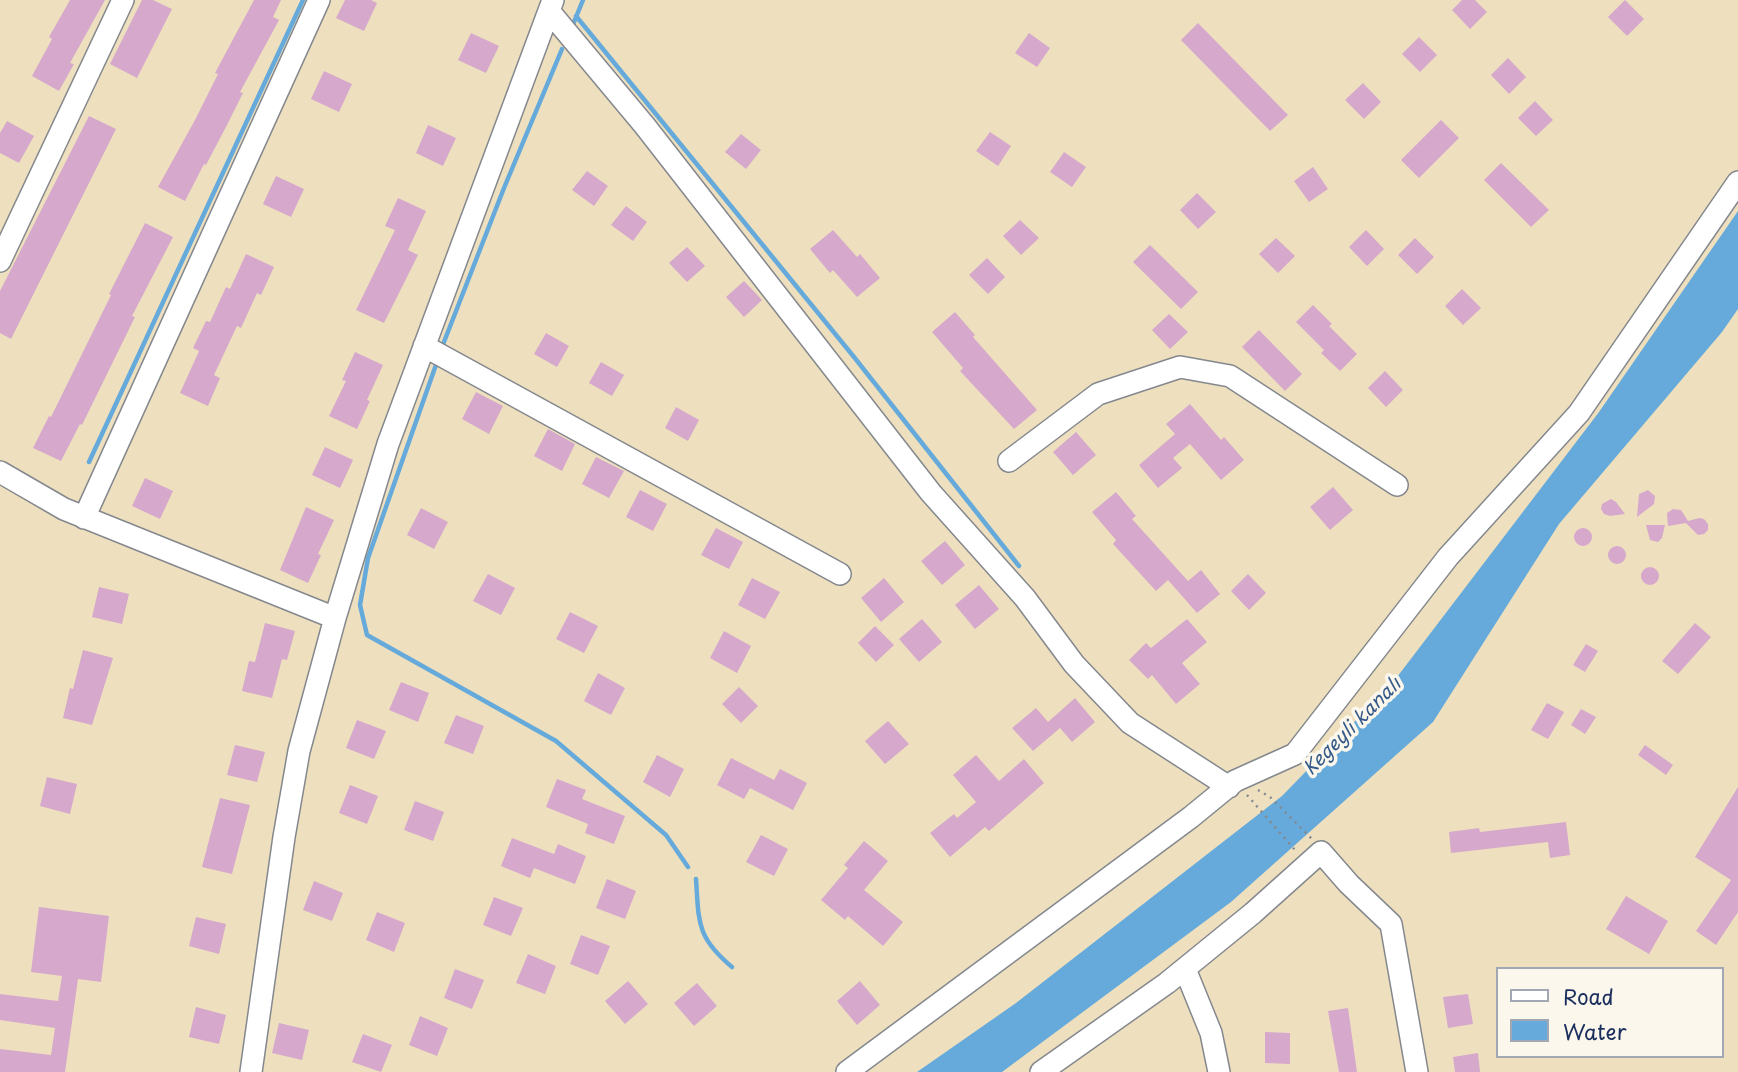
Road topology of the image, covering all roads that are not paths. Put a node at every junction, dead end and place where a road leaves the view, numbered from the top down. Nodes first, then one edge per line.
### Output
1 (124, 0) edge
2 (319, 0) edge
3 (551, 5) edge
4 (1738, 182) edge
5 (0, 261) edge
6 (424, 346) junction
7 (1009, 461) dead end
8 (0, 472) edge
9 (1397, 485) dead end
10 (84, 518) junction
11 (840, 574) dead end
12 (335, 618) junction
13 (1237, 789) junction
14 (1185, 969) junction
15 (1065, 1066) edge
16 (251, 1072) edge
17 (847, 1072) edge
18 (1041, 1072) edge
19 (1219, 1072) edge
20 (1417, 1072) edge

1 - 5 street
2 - 10 street
3 - 6 street
3 - 13 street
4 - 13 street
6 - 11 street
6 - 12 street
7 - 9 street
8 - 10 street
10 - 12 street
12 - 16 street
13 - 17 street
14 - 15 street
14 - 19 street
14 - 20 street
15 - 18 street

